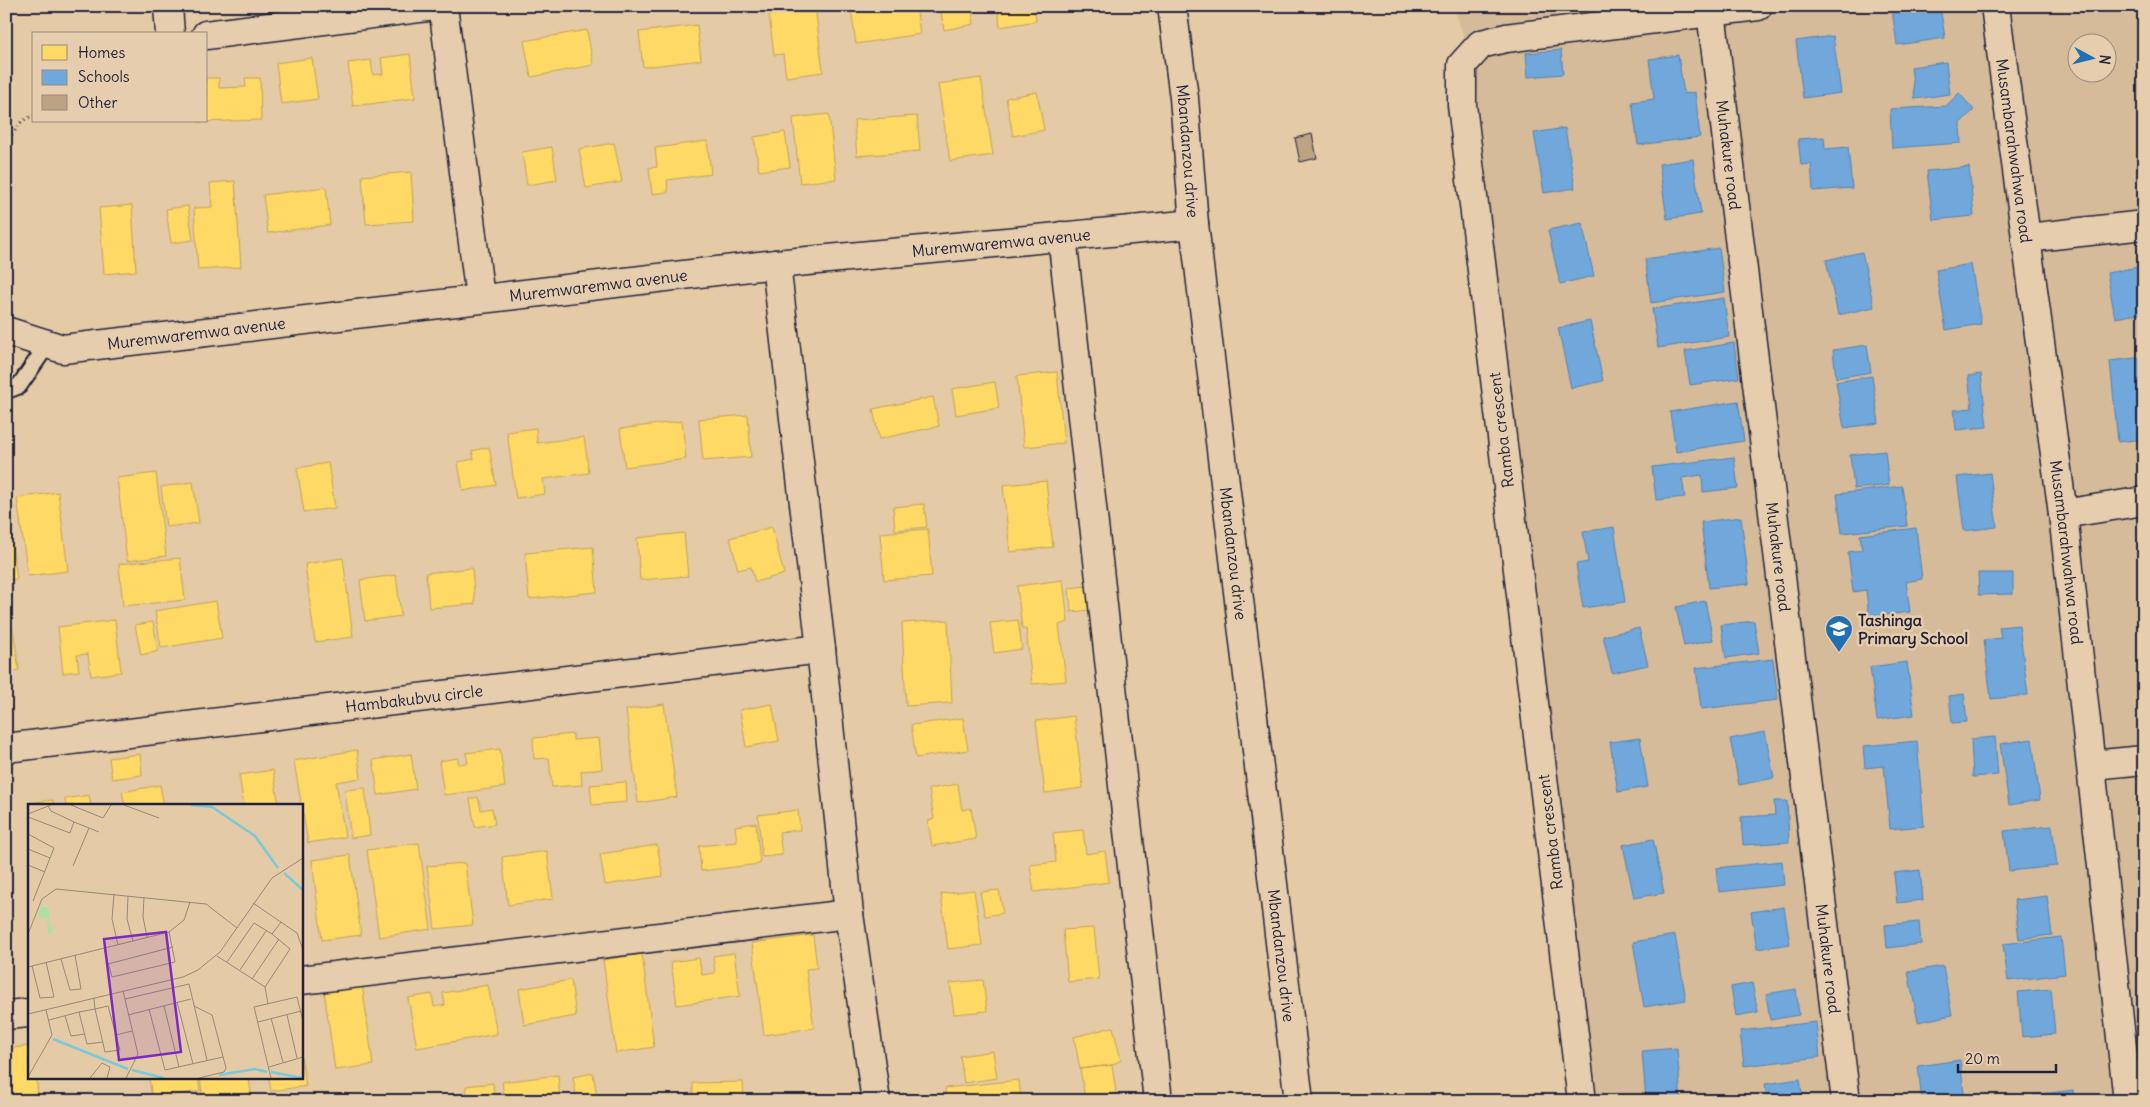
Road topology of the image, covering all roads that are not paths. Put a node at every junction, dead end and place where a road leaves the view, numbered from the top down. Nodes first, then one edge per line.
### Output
1 (168, 6) edge
2 (436, 6) edge
3 (443, 6) edge
4 (1172, 6) edge
5 (1758, 6) edge
6 (1996, 6) edge
7 (1711, 12) junction
8 (170, 32) edge
9 (208, 35) edge
10 (1194, 224) junction
11 (2144, 225) edge
12 (1062, 236) junction
13 (2026, 238) junction
14 (776, 264) junction
15 (480, 298) junction
16 (6, 331) edge
17 (48, 344) junction
18 (6, 391) edge
19 (2144, 501) edge
20 (2063, 514) junction
21 (822, 649) junction
22 (6, 748) edge
23 (2144, 760) edge
24 (2092, 765) junction
25 (849, 914) junction
26 (302, 980) edge
27 (28, 1013) edge
28 (6, 1015) edge
29 (876, 1101) edge
30 (1158, 1101) edge
31 (1300, 1101) edge
32 (1582, 1101) edge
33 (1846, 1101) edge
34 (2128, 1101) edge

1 - 8 street
2 - 9 street
3 - 15 street
4 - 10 street, Mbandanzou drive
5 - 7 street, Ramba crescent
6 - 13 street, Musambarahwahwa road
7 - 32 street, Ramba crescent
7 - 33 street, Muhakure road
10 - 12 street, Muremwaremwa avenue
10 - 31 street, Mbandanzou drive
11 - 13 street
12 - 14 street, Muremwaremwa avenue
12 - 30 street
13 - 20 street, Musambarahwahwa road
14 - 15 street, Muremwaremwa avenue
14 - 21 street
15 - 17 street, Muremwaremwa avenue
16 - 17 street, Muremwaremwa avenue
17 - 18 lane
19 - 20 street
20 - 24 street, Musambarahwahwa road
21 - 22 street, Hambakubvu circle
21 - 25 street
23 - 24 street
24 - 34 street, Musambarahwahwa road
25 - 26 street
25 - 29 street
27 - 28 street

